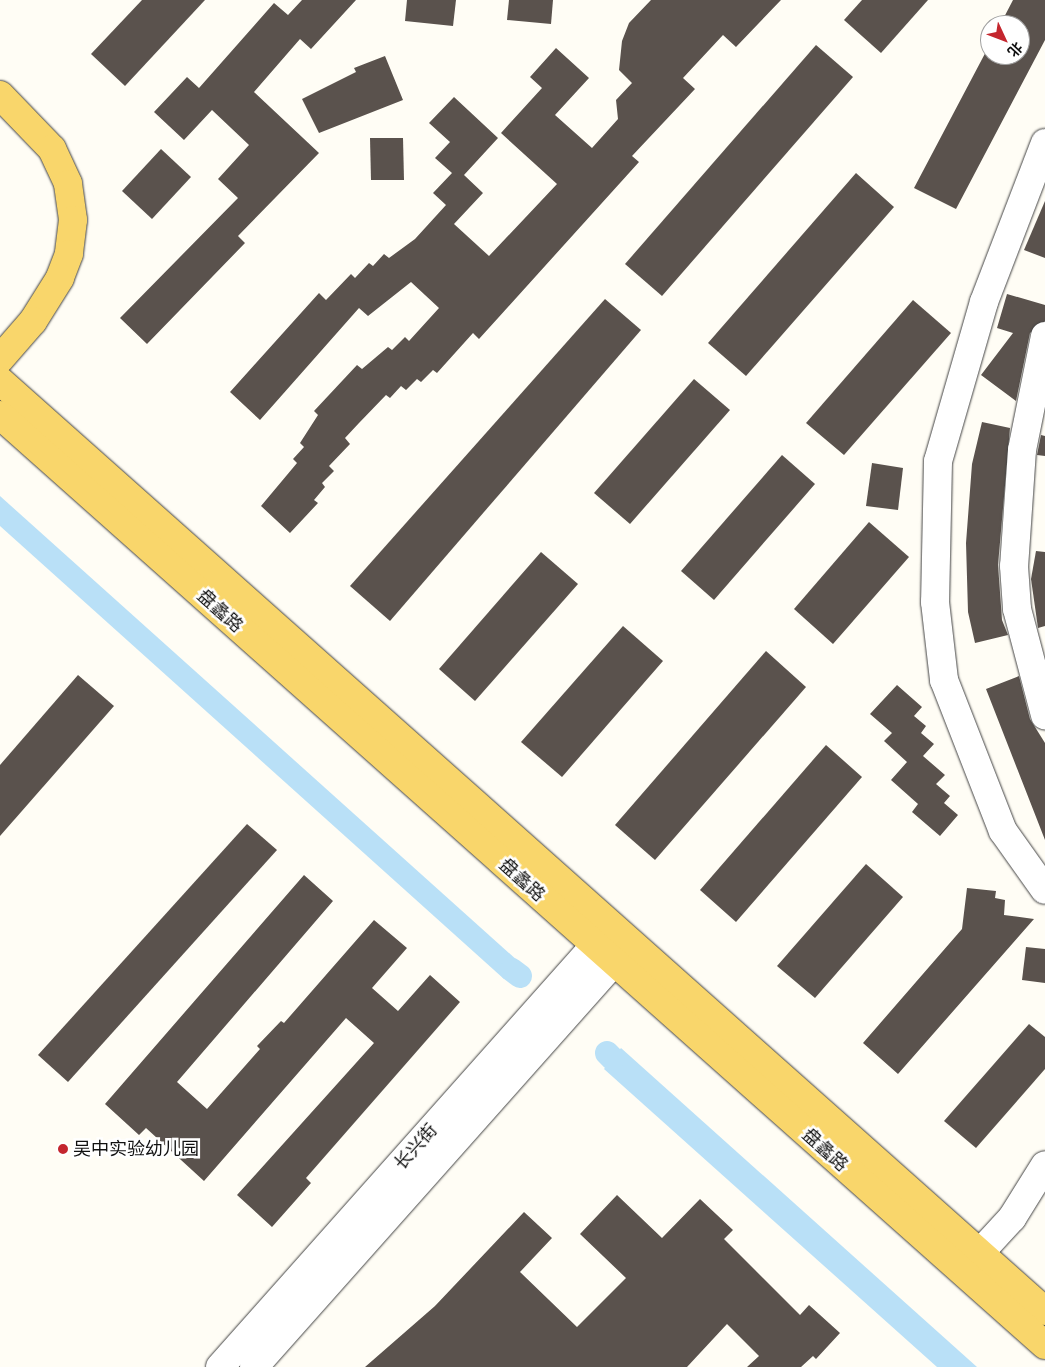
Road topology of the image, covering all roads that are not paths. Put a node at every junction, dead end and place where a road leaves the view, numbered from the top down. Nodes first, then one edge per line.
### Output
1 (0, 95) edge
2 (1045, 143) edge
3 (1045, 336) edge
4 (0, 359) edge
5 (0, 381) edge
6 (0, 415) edge
7 (1045, 715) edge
8 (1045, 890) edge
9 (613, 944) junction
10 (1045, 1165) edge
11 (971, 1262) junction
12 (1045, 1311) edge
13 (1045, 1345) edge
14 (220, 1367) edge
15 (254, 1367) edge

1 - 4 main road
2 - 8 street
3 - 7 street
5 - 9 main road, 盘蠡路
6 - 9 main road, 盘蠡路
9 - 11 main road, 盘蠡路
9 - 14 street, 长兴街
9 - 15 street, 长兴街
10 - 11 street
11 - 12 main road, 盘蠡路
11 - 13 main road, 盘蠡路

